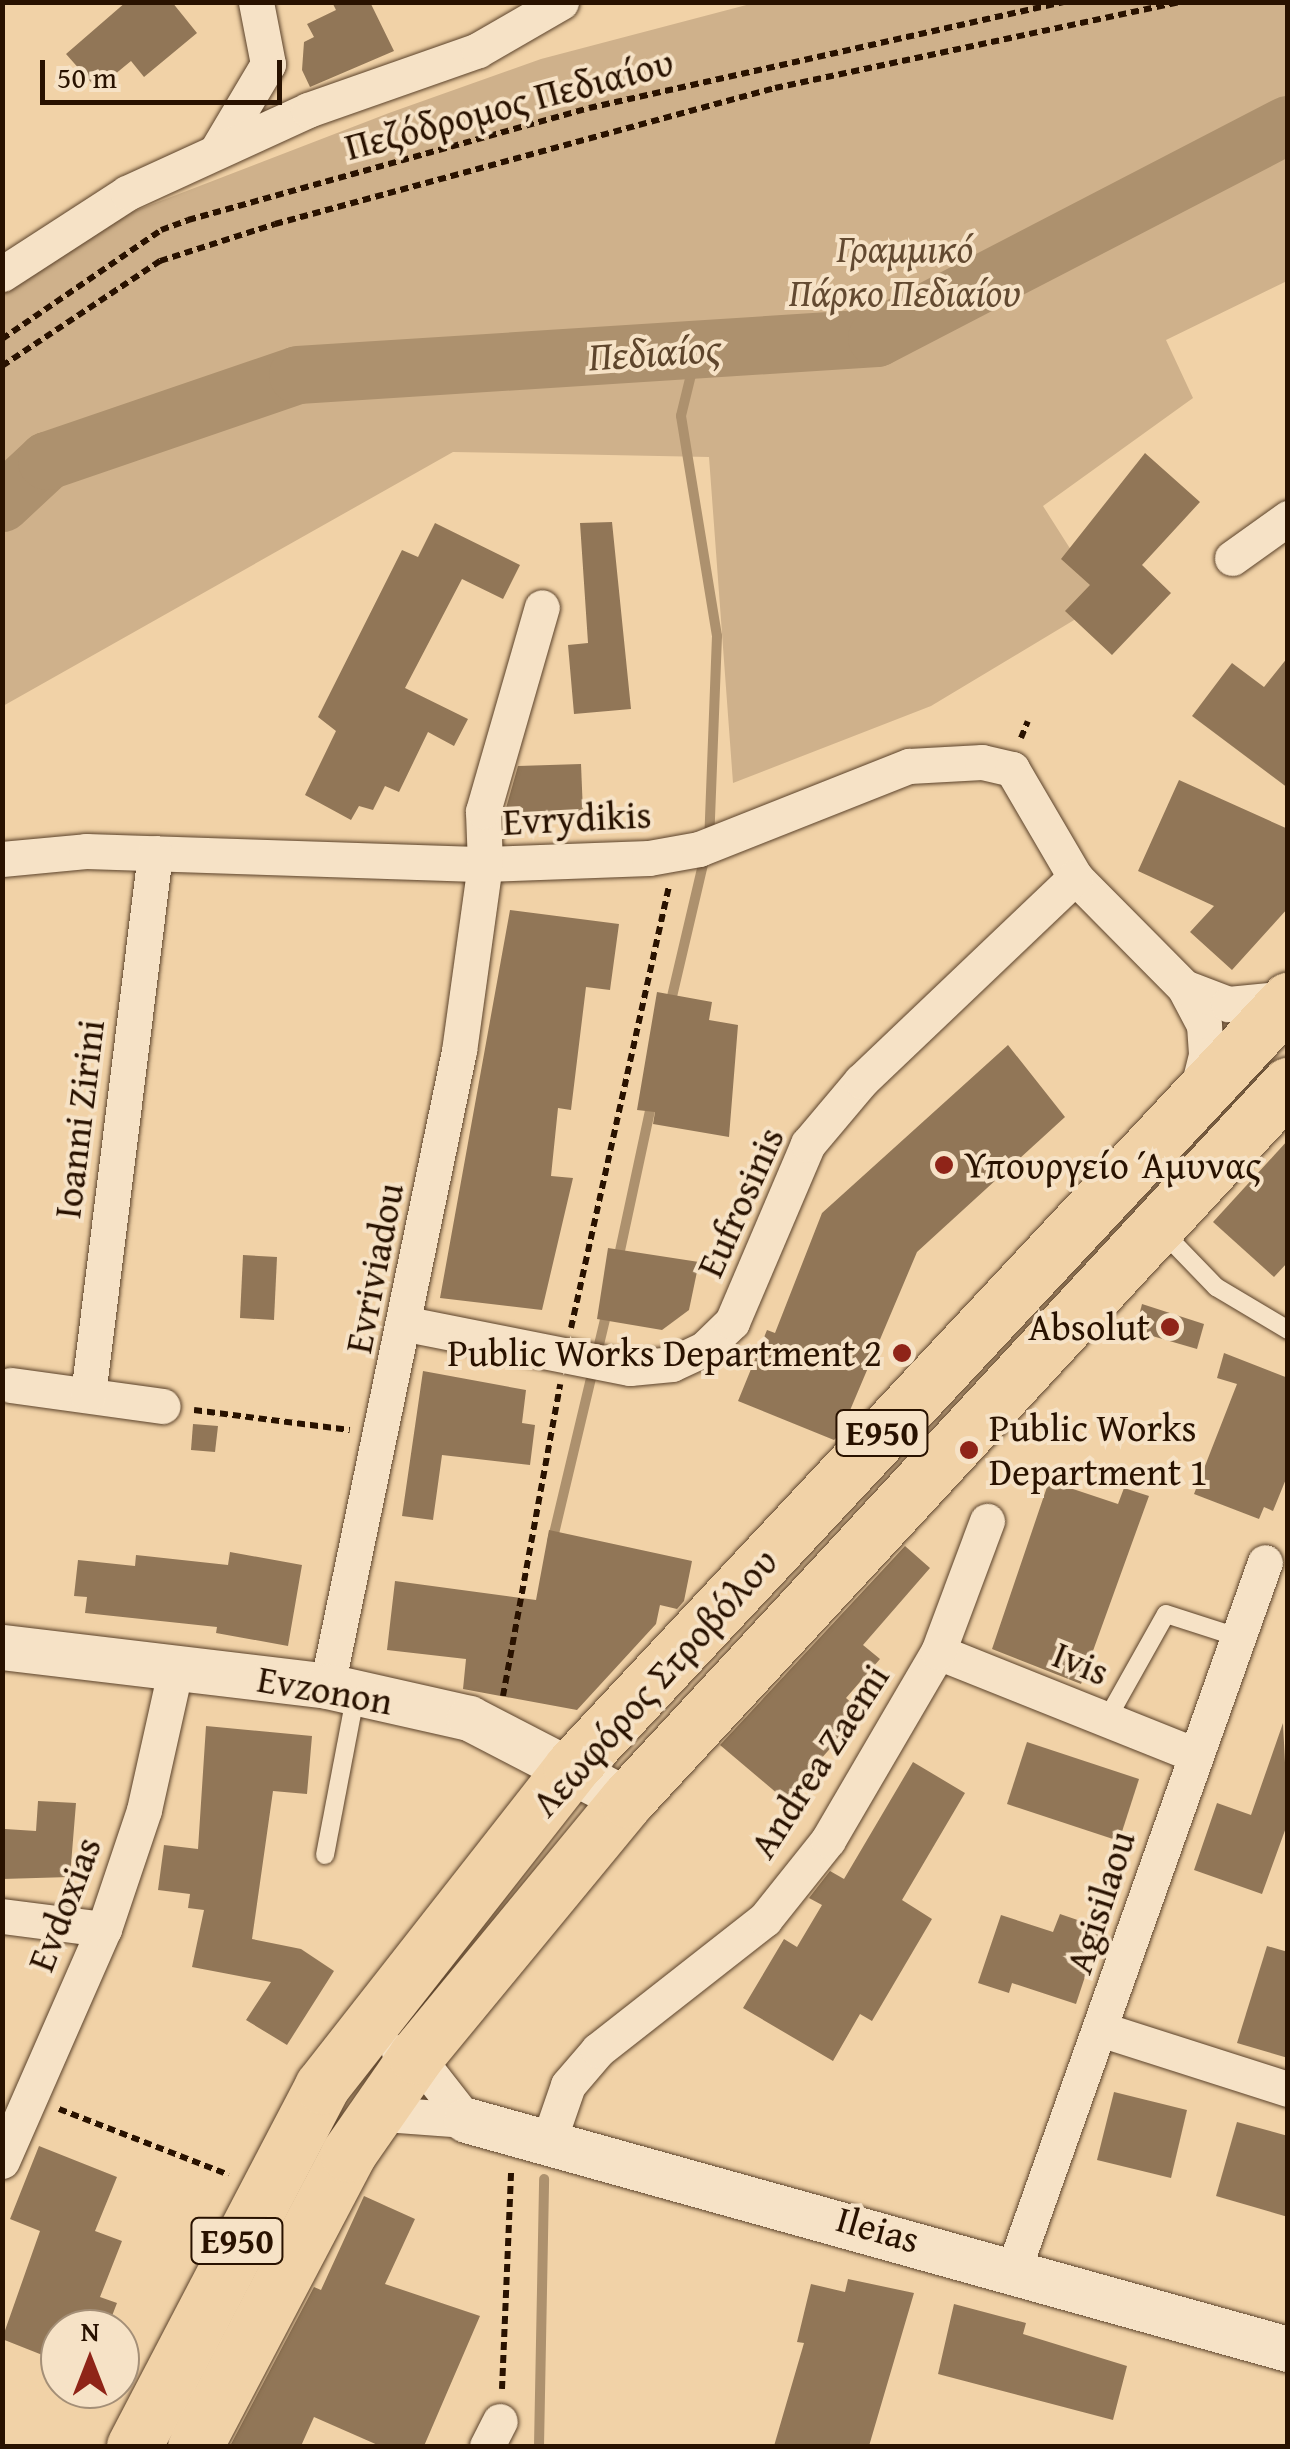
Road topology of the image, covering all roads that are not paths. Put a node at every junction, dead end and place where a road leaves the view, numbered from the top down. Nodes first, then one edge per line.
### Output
1 (256, 2) edge
2 (541, 7) edge
3 (215, 153) junction
4 (2, 274) edge
5 (1288, 518) edge
6 (1232, 558) dead end
7 (542, 607) dead end
8 (154, 853) junction
9 (2, 859) edge
10 (485, 864) junction
11 (1074, 877) junction
12 (1184, 986) junction
13 (1288, 999) edge
14 (1288, 1085) edge
15 (1194, 1099) junction
16 (1158, 1227) junction
17 (407, 1324) junction
18 (1288, 1330) edge
19 (11, 1385) dead end
20 (88, 1395) junction
21 (162, 1406) road end
22 (988, 1521) dead end
23 (1265, 1562) dead end
24 (1237, 1637) junction
25 (2, 1647) edge
26 (938, 1652) junction
27 (176, 1668) junction
28 (342, 1689) junction
29 (1107, 1719) junction
30 (1193, 1754) junction
31 (571, 1768) junction
32 (627, 1800) junction
33 (325, 1855) dead end
34 (2, 1916) edge
35 (104, 1929) junction
36 (1103, 2030) junction
37 (352, 2042) junction
38 (416, 2056) junction
39 (1288, 2089) edge
40 (370, 2113) junction
41 (466, 2120) junction
42 (550, 2138) junction
43 (2, 2161) edge
44 (1014, 2268) junction
45 (1288, 2349) edge
46 (134, 2446) edge
47 (195, 2446) edge

1 - 3 street
2 - 3 street
3 - 4 street
5 - 6 street
7 - 10 street, Evriviadou
8 - 9 street, Evrydikis
8 - 10 street, Evrydikis
8 - 20 street, Ioanni Zirini
10 - 11 street, Evrydikis
10 - 17 street, Evriviadou
11 - 12 street, Evrydikis
11 - 17 street, Eufrosinis
12 - 13 street
12 - 15 street
13 - 15 main road, Λεωφόρος Στροβόλου / E950
14 - 16 main road, Λεωφόρος Στροβόλου / E950
15 - 31 main road, Λεωφόρος Στροβόλου / E950
16 - 18 lane
16 - 32 main road, Λεωφόρος Στροβόλου / E950
17 - 28 street, Evriviadou
19 - 20 street
20 - 21 street
22 - 26 street, Andrea Zaemi
23 - 24 street, Agisilaou
24 - 29 lane
24 - 30 street, Agisilaou
25 - 27 street, Evzonon
26 - 29 street, Ivis
26 - 42 street, Andrea Zaemi
27 - 28 street, Evzonon
27 - 35 street, Evdoxias
28 - 31 street, Evzonon
28 - 33 lane
29 - 30 street, Ivis
30 - 36 street, Agisilaou
31 - 32 street, Evzonon
31 - 37 main road, Λεωφόρος Στροβόλου / E950
32 - 38 main road, Λεωφόρος Στροβόλου / E950
34 - 35 street
35 - 43 street, Evdoxias
36 - 39 street
36 - 44 street, Agisilaou
37 - 38 street
37 - 46 main road, Λεωφόρος Στροβόλου / E950
38 - 40 main road, Λεωφόρος Στροβόλου / E950
38 - 41 street
40 - 41 street, Ileias
40 - 47 main road, Λεωφόρος Στροβόλου / E950
41 - 42 street, Ileias
42 - 44 street, Ileias
44 - 45 street, Ileias

